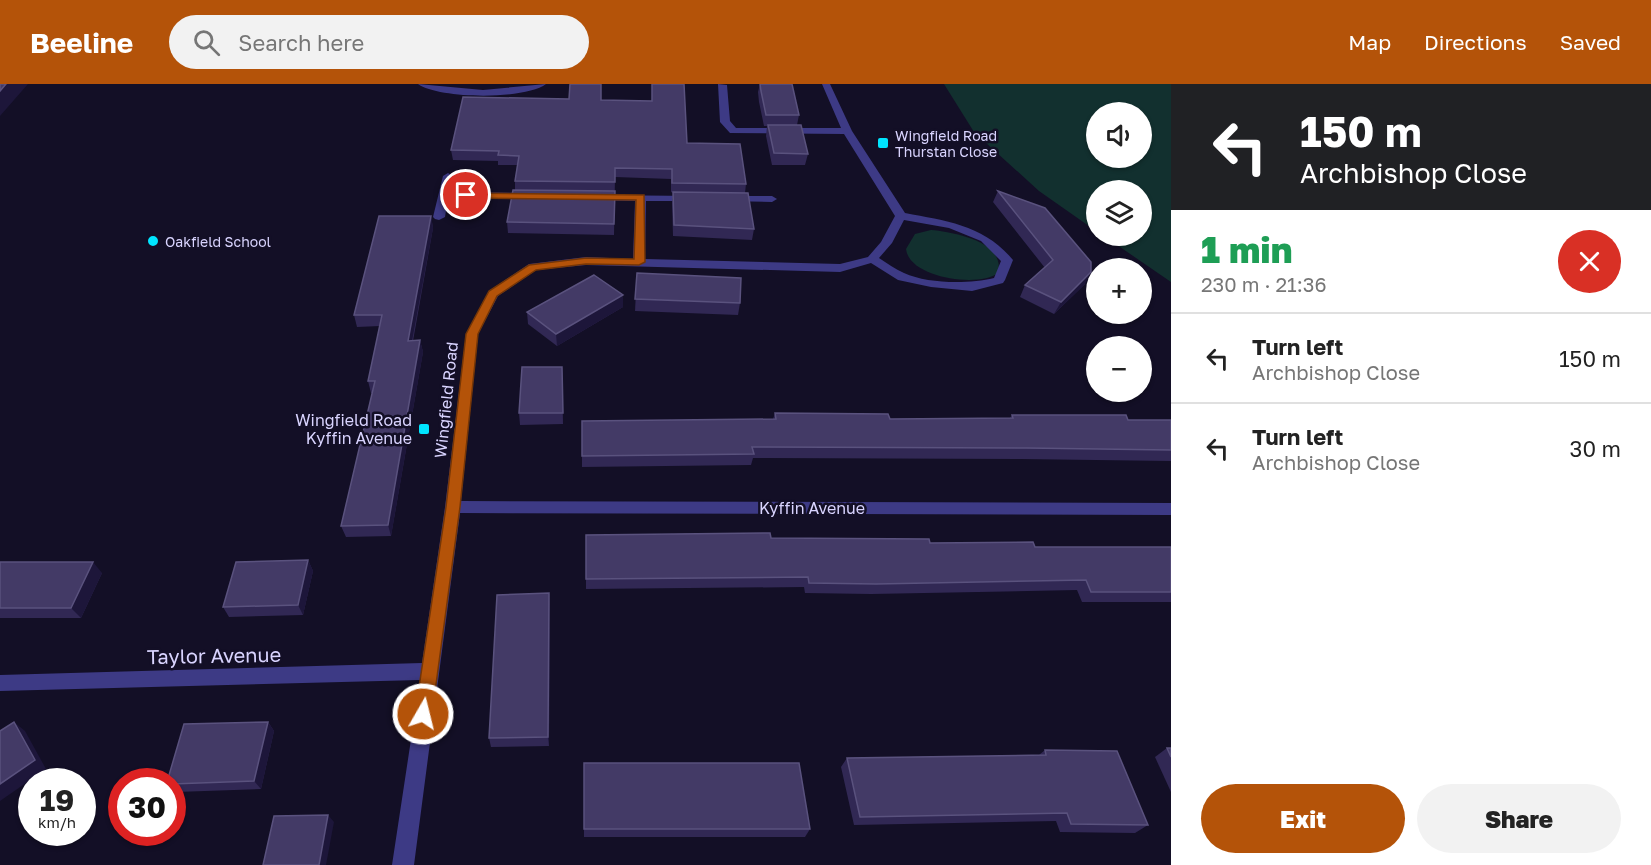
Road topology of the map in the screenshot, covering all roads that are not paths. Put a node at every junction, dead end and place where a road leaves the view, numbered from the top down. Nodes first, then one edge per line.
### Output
1 (422, 84) edge
2 (542, 84) edge
3 (826, 84) edge
4 (722, 85) edge
5 (848, 131) junction
6 (448, 176) dead end
7 (444, 195) junction
8 (548, 196) edge
9 (583, 196) edge
10 (640, 197) junction
11 (772, 200) dead end
12 (901, 216) junction
13 (439, 217) dead end
14 (872, 260) junction
15 (639, 262) junction
16 (453, 507) junction
17 (1171, 509) edge
18 (429, 671) junction
19 (0, 683) edge
20 (403, 865) edge

1 - 2 street
3 - 5 street
4 - 5 street
5 - 12 street
6 - 7 street
7 - 8 street
7 - 13 street
9 - 10 street
10 - 11 street
10 - 15 street
12 - 14 street
12 - 14 street
14 - 15 street, Wingfield Road
15 - 16 street, Wingfield Road
16 - 17 street, Kyffin Avenue
16 - 18 street, Wingfield Road
18 - 19 street, Taylor Avenue
18 - 20 street, Wingfield Road

